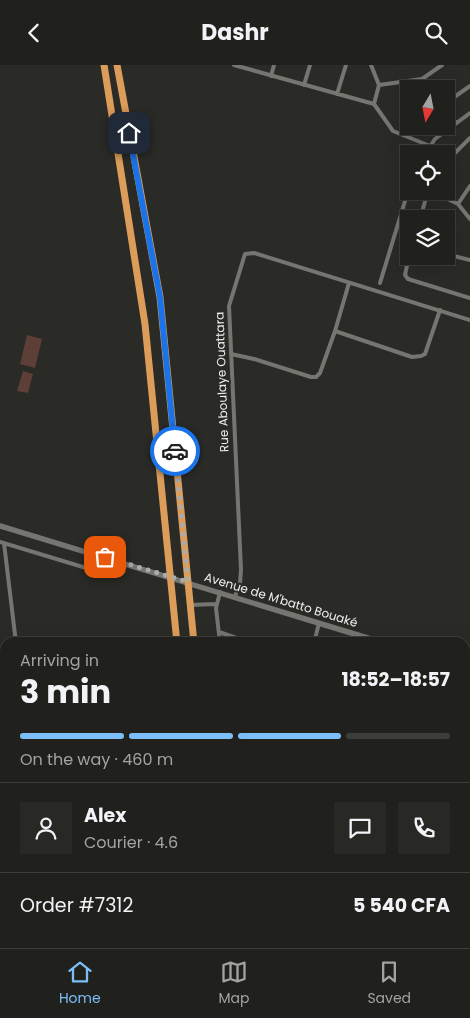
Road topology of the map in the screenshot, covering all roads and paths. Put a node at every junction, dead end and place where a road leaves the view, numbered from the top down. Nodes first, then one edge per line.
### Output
1 (104, 65) edge
2 (117, 65) edge
3 (237, 65) edge
4 (274, 65) edge
5 (310, 65) edge
6 (346, 65) edge
7 (371, 65) edge
8 (442, 65) edge
9 (271, 76) junction
10 (422, 79) joint
11 (304, 85) junction
12 (380, 85) junction
13 (470, 86) edge
14 (337, 94) junction
15 (455, 97) edge
16 (374, 104) junction
17 (470, 113) edge
18 (456, 123) joint
19 (470, 138) edge
20 (428, 145) edge
21 (431, 145) edge
22 (455, 153) edge
23 (470, 186) edge
24 (405, 200) edge
25 (449, 200) edge
26 (458, 204) junction
27 (470, 219) edge
28 (455, 256) edge
29 (470, 260) edge
30 (407, 265) edge
31 (349, 283) junction
32 (380, 283) dead end
33 (470, 298) edge
34 (440, 310) junction
35 (470, 320) edge
36 (335, 331) junction
37 (231, 354) junction
38 (0, 526) edge
39 (2, 542) edge
40 (106, 574) dead end
41 (170, 576) junction
42 (188, 582) junction
43 (220, 592) junction
44 (235, 596) junction
45 (216, 604) junction
46 (190, 605) junction
47 (319, 623) junction
48 (219, 632) junction
49 (15, 637) edge
50 (175, 637) edge
51 (193, 637) edge
52 (219, 637) edge
53 (234, 637) edge
54 (316, 637) edge
55 (364, 637) edge

1 - 41 highway
2 - 42 highway
3 - 9 street
4 - 9 street
5 - 11 street
6 - 14 street
7 - 12 street
8 - 10 street
9 - 11 street
10 - 12 street
11 - 14 street
12 - 16 street
13 - 15 street
14 - 16 street
16 - 20 street
17 - 18 street
18 - 21 street
19 - 22 street
23 - 26 street
24 - 32 street
25 - 26 street
26 - 27 street
28 - 29 street
30 - 33 street
31 - 34 street, Rue Aboulaye Ouattara
31 - 36 street
31 - 37 street, Rue Aboulaye Ouattara
34 - 35 street, Rue Aboulaye Ouattara
34 - 36 street
36 - 37 street
37 - 44 street, Rue Aboulaye Ouattara
38 - 41 street, Avenue de M'batto Bouaké
39 - 40 street
39 - 49 street
41 - 42 street, Avenue de M'batto Bouaké
41 - 50 highway
42 - 43 street, Avenue de M'batto Bouaké
42 - 46 highway
43 - 44 street, Avenue de M'batto Bouaké
43 - 45 street
44 - 47 street, Avenue de M'batto Bouaké
45 - 46 street
45 - 48 street
46 - 51 highway
47 - 54 street
47 - 55 street, Avenue de M'batto Bouaké
48 - 52 street
48 - 53 street

